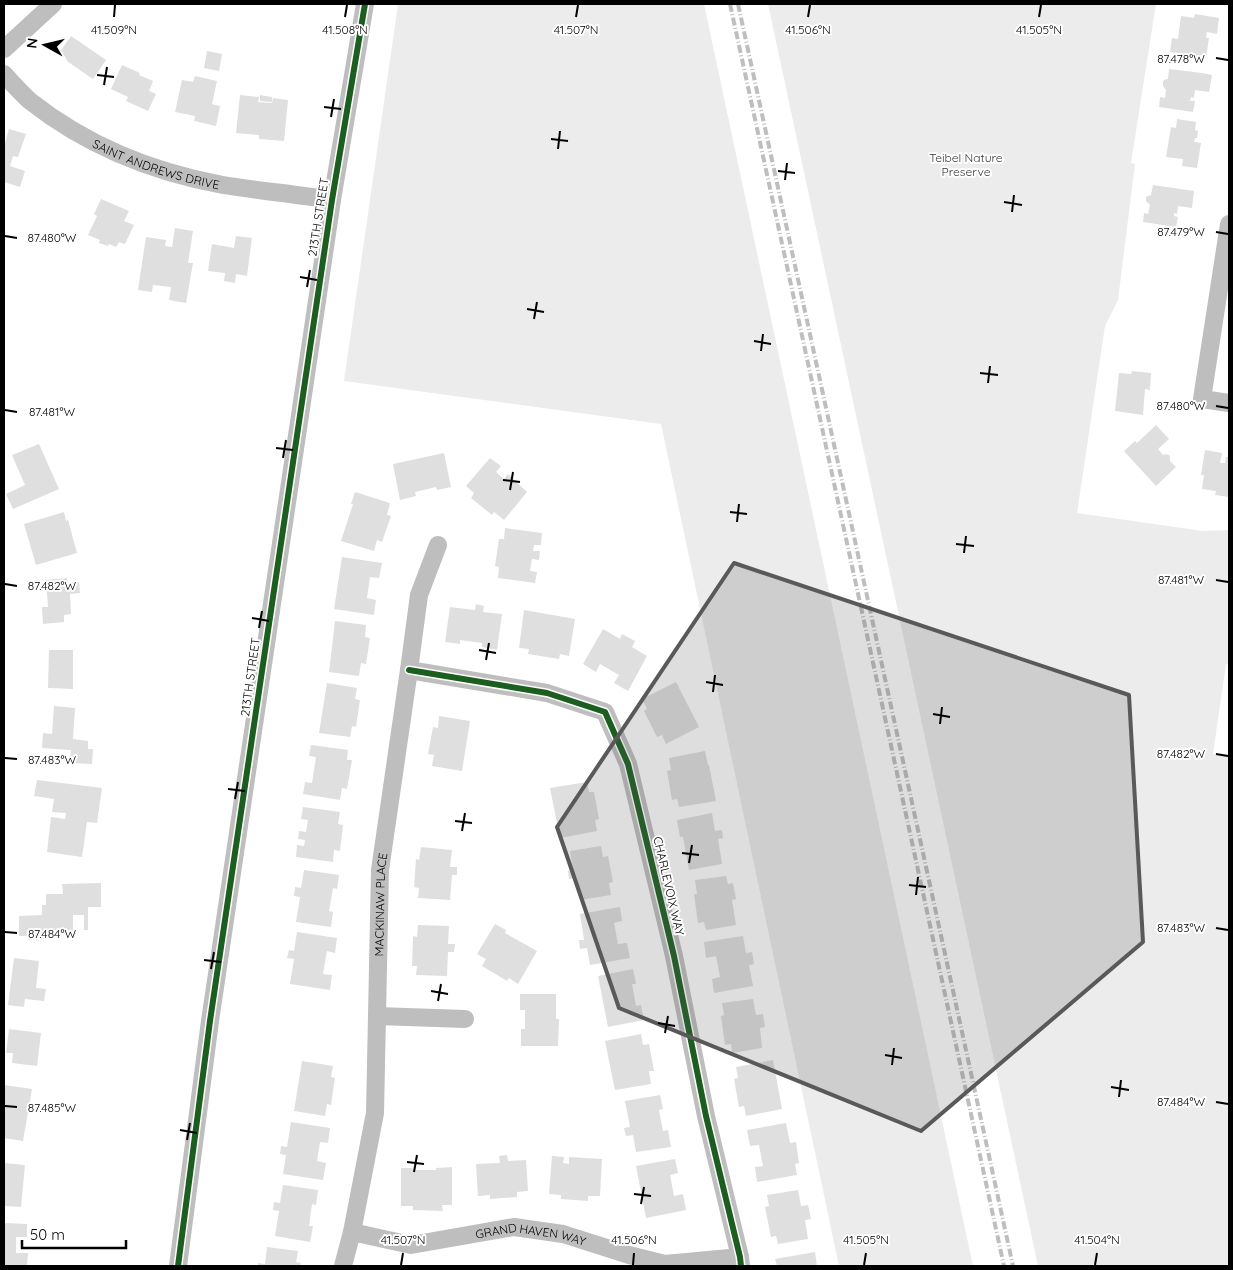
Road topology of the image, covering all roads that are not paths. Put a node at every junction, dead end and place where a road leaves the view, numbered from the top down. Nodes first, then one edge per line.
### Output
1 (53, 4) edge
2 (365, 4) edge
3 (4, 49) edge
4 (4, 74) edge
5 (332, 200) junction
6 (1229, 224) edge
7 (1229, 403) edge
8 (438, 545) dead end
9 (409, 670) junction
10 (377, 1016) junction
11 (465, 1018) dead end
12 (352, 1232) junction
13 (740, 1262) edge
14 (178, 1266) edge
15 (343, 1266) edge

1 - 3 street
2 - 5 street, 213TH STREET
4 - 5 street, SAINT ANDREWS DRIVE
5 - 14 street, 213TH STREET
6 - 7 street
8 - 9 street, MACKINAW PLACE
9 - 10 street, MACKINAW PLACE
9 - 13 street, CHARLEVOIX WAY
10 - 11 street
10 - 12 street, MACKINAW PLACE
12 - 13 street, GRAND HAVEN WAY
12 - 15 street, MACKINAW PLACE

